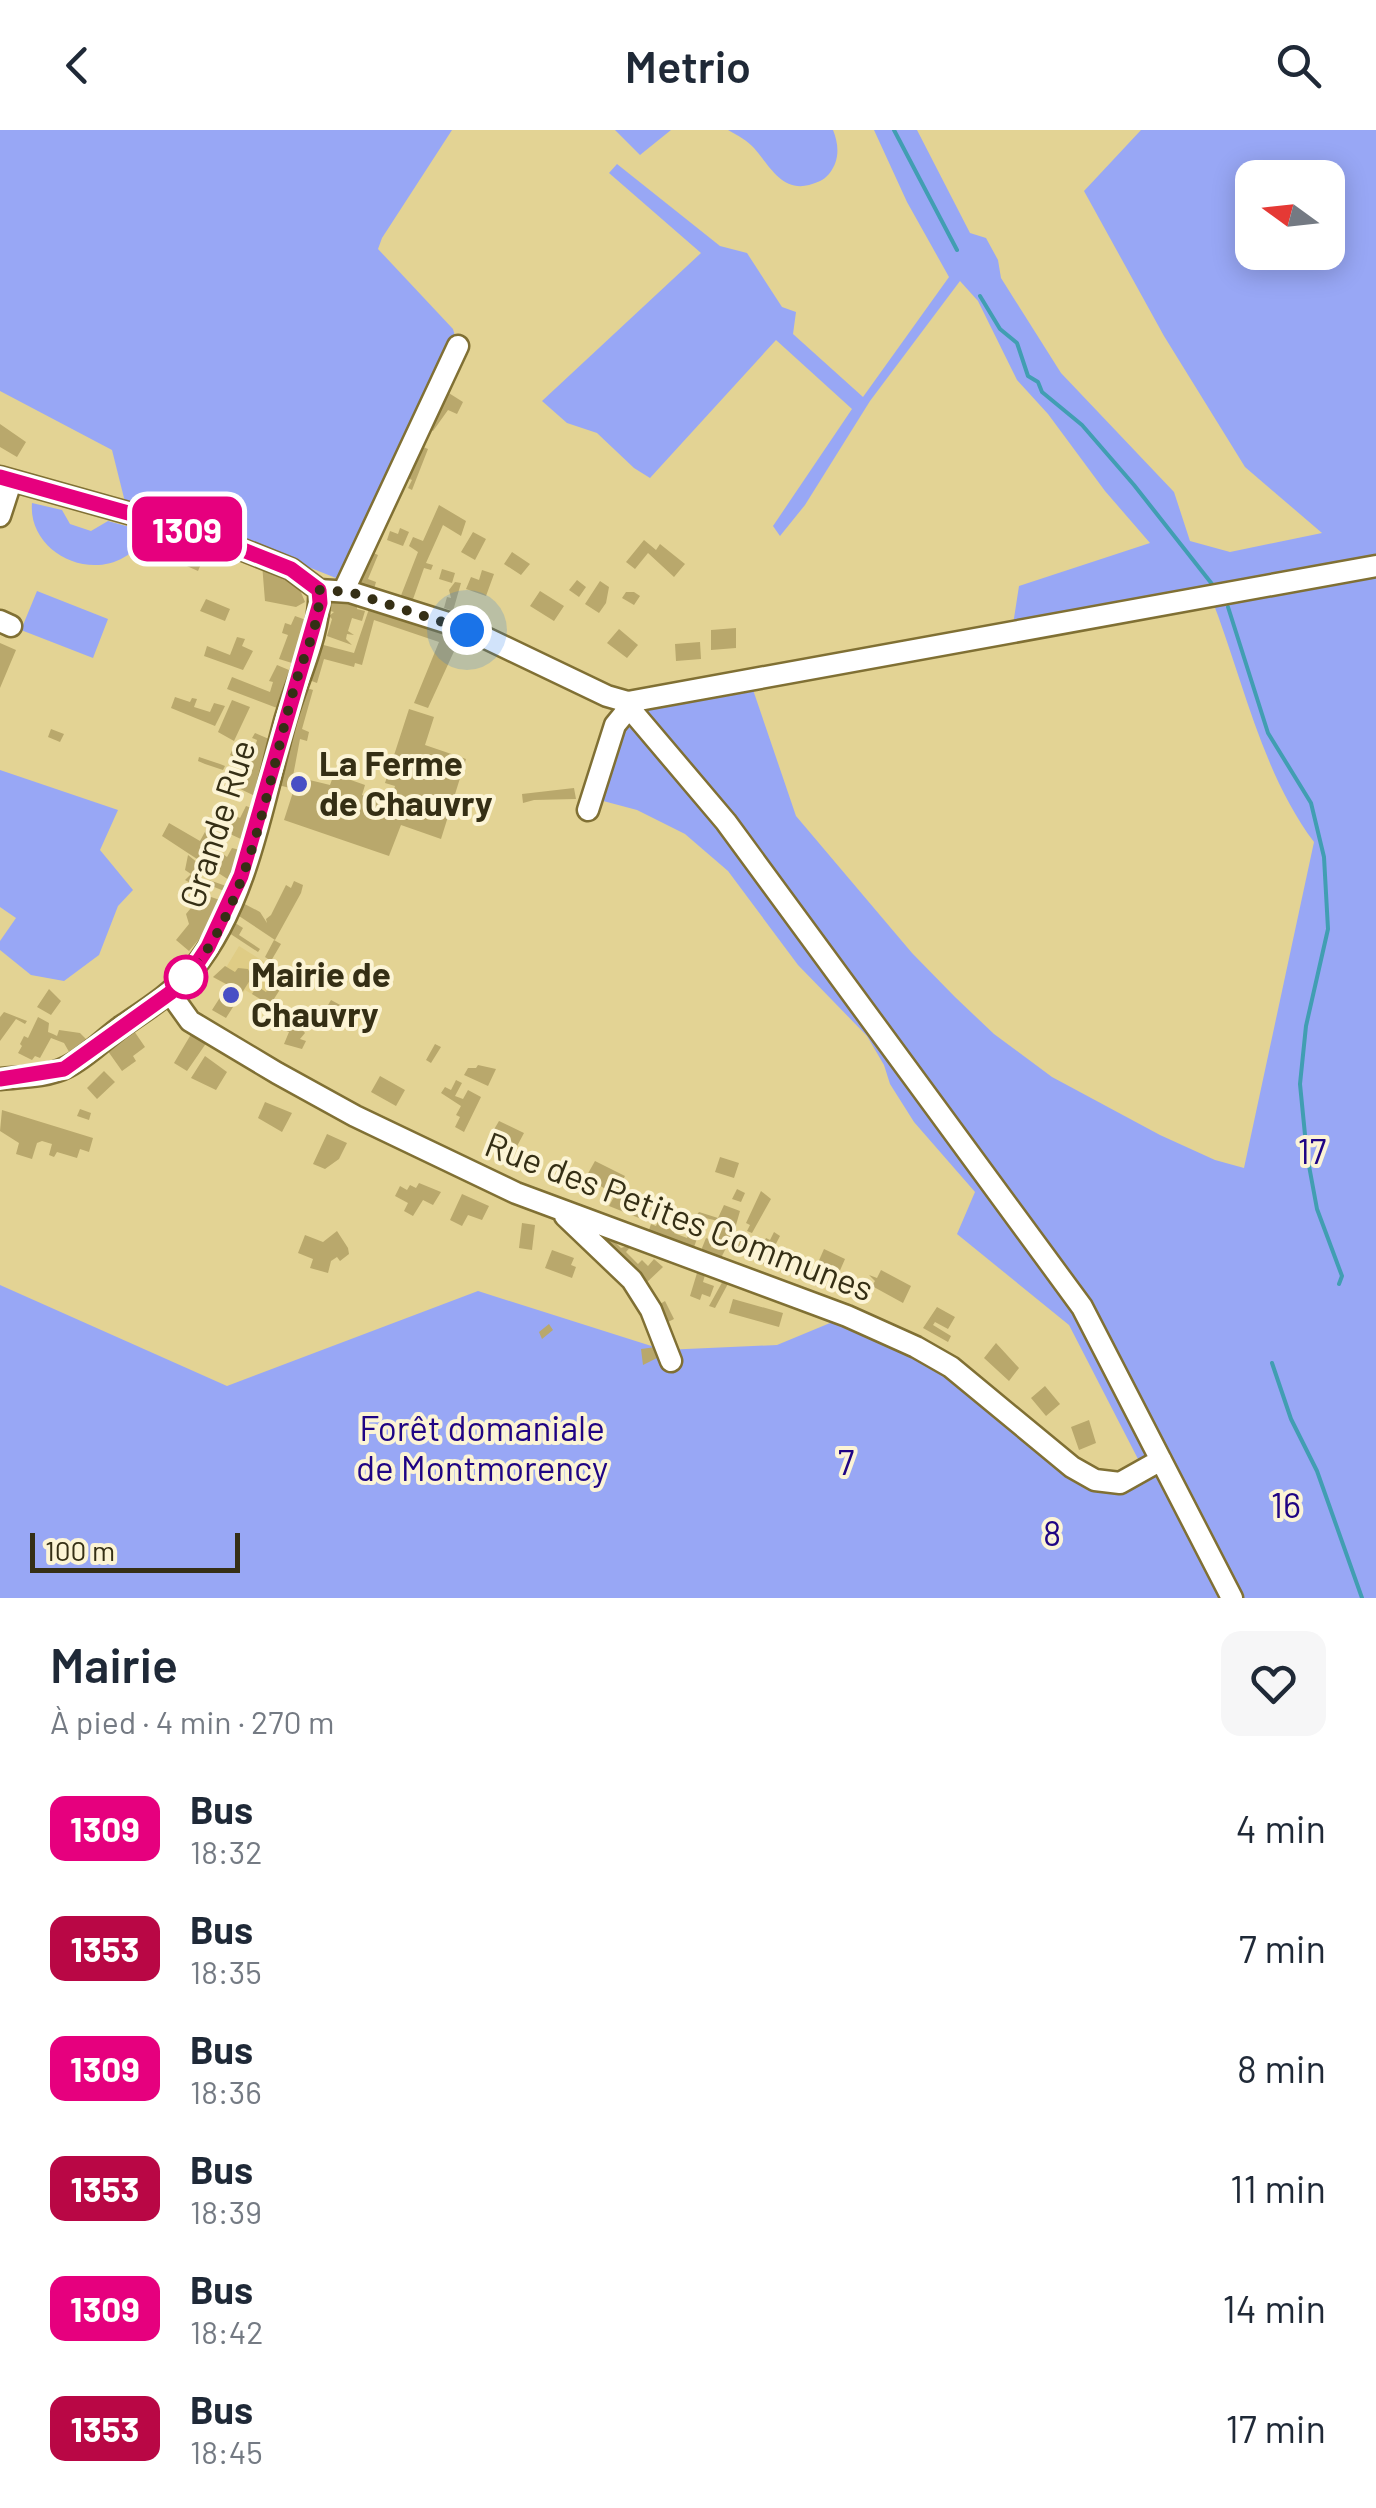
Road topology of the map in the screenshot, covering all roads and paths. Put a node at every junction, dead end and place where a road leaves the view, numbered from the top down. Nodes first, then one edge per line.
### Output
1 (458, 346) dead end
2 (5, 479) edge
3 (0, 516) edge
4 (1376, 566) edge
5 (319, 590) junction
6 (344, 590) junction
7 (628, 702) junction
8 (588, 810) dead end
9 (170, 993) junction
10 (0, 1079) edge
11 (560, 1211) junction
12 (671, 1361) dead end
13 (1161, 1460) junction
14 (1232, 1598) edge

1 - 6 street
2 - 3 street
2 - 5 street
4 - 7 street
5 - 6 street
5 - 9 street, Grande Rue
6 - 7 street
7 - 8 street
7 - 13 street
9 - 10 street, Grande Rue
9 - 11 street, Rue des Petites Communes
11 - 12 street
11 - 13 street, Rue des Petites Communes
13 - 14 street

